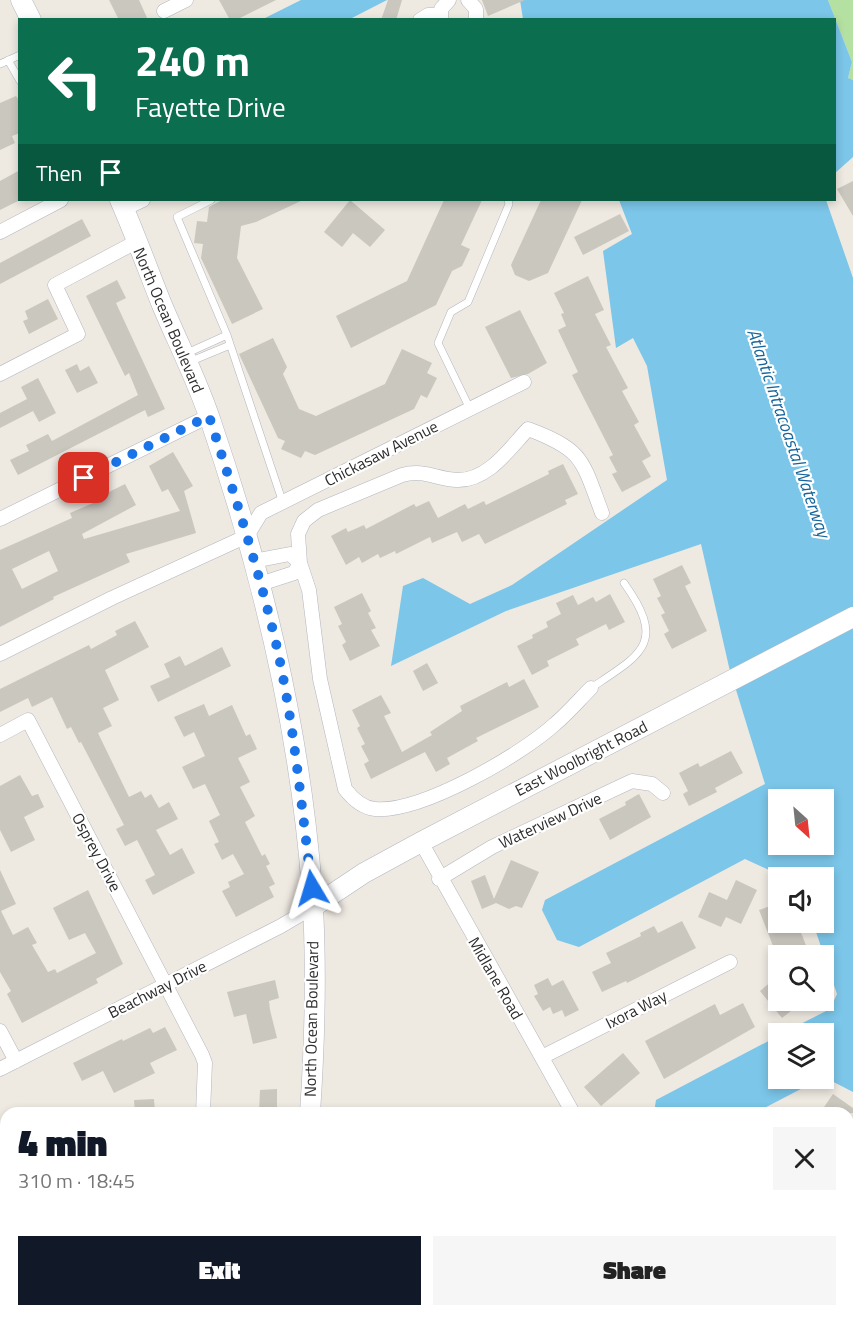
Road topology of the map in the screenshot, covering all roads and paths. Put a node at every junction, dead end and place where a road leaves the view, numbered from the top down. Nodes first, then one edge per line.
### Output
1 (21, 0) edge
2 (186, 0) edge
3 (449, 0) edge
4 (468, 0) edge
5 (164, 10) edge
6 (441, 17) edge
7 (30, 18) edge
8 (423, 18) edge
9 (476, 18) edge
10 (18, 56) edge
11 (8, 60) junction
12 (0, 64) edge
13 (18, 78) edge
14 (59, 201) edge
15 (138, 201) edge
16 (209, 201) edge
17 (508, 201) edge
18 (122, 204) edge
19 (0, 232) edge
20 (135, 242) junction
21 (226, 335) junction
22 (230, 345) junction
23 (185, 359) junction
24 (0, 374) edge
25 (524, 382) dead end
26 (470, 409) junction
27 (209, 416) junction
28 (283, 502) junction
29 (602, 513) dead end
30 (0, 519) edge
31 (247, 536) junction
32 (254, 561) junction
33 (300, 563) junction
34 (624, 583) dead end
35 (260, 584) junction
36 (853, 617) edge
37 (0, 654) edge
38 (591, 688) joint
39 (0, 735) edge
40 (663, 793) dead end
41 (421, 842) junction
42 (439, 879) junction
43 (313, 907) junction
44 (730, 962) dead end
45 (166, 984) junction
46 (0, 1031) edge
47 (542, 1057) junction
48 (16, 1061) junction
49 (0, 1069) edge
50 (203, 1107) edge
51 (310, 1107) edge
52 (570, 1107) edge

1 - 7 main road
2 - 5 street
3 - 6 street
4 - 9 street
6 - 8 street
10 - 11 lane
11 - 12 lane
11 - 13 lane
14 - 19 street
15 - 18 street
16 - 21 lane
17 - 26 lane
18 - 20 main road, North Ocean Boulevard
20 - 23 main road, North Ocean Boulevard
20 - 24 street
21 - 22 lane
21 - 23 lane
22 - 23 lane
22 - 28 lane
23 - 27 main road, North Ocean Boulevard
25 - 26 street, Chickasaw Avenue
26 - 28 street, Chickasaw Avenue
27 - 30 street
27 - 31 main road, North Ocean Boulevard
28 - 31 street, Chickasaw Avenue
29 - 33 street
31 - 32 main road, North Ocean Boulevard
31 - 37 street
32 - 33 street
32 - 35 main road, North Ocean Boulevard
33 - 35 street
33 - 38 street
34 - 38 lane
35 - 43 main road, North Ocean Boulevard
36 - 41 main road, East Woolbright Road
39 - 45 street, Osprey Drive
40 - 42 street, Waterview Drive
41 - 42 street, Midlane Road
41 - 43 main road, East Woolbright Road
42 - 47 street, Midlane Road
43 - 45 street, Beachway Drive
43 - 51 main road, North Ocean Boulevard
44 - 47 street, Ixora Way
45 - 48 street, Beachway Drive
45 - 50 street, Osprey Drive
46 - 48 street
47 - 52 street, Midlane Road
48 - 49 street, Beachway Drive

